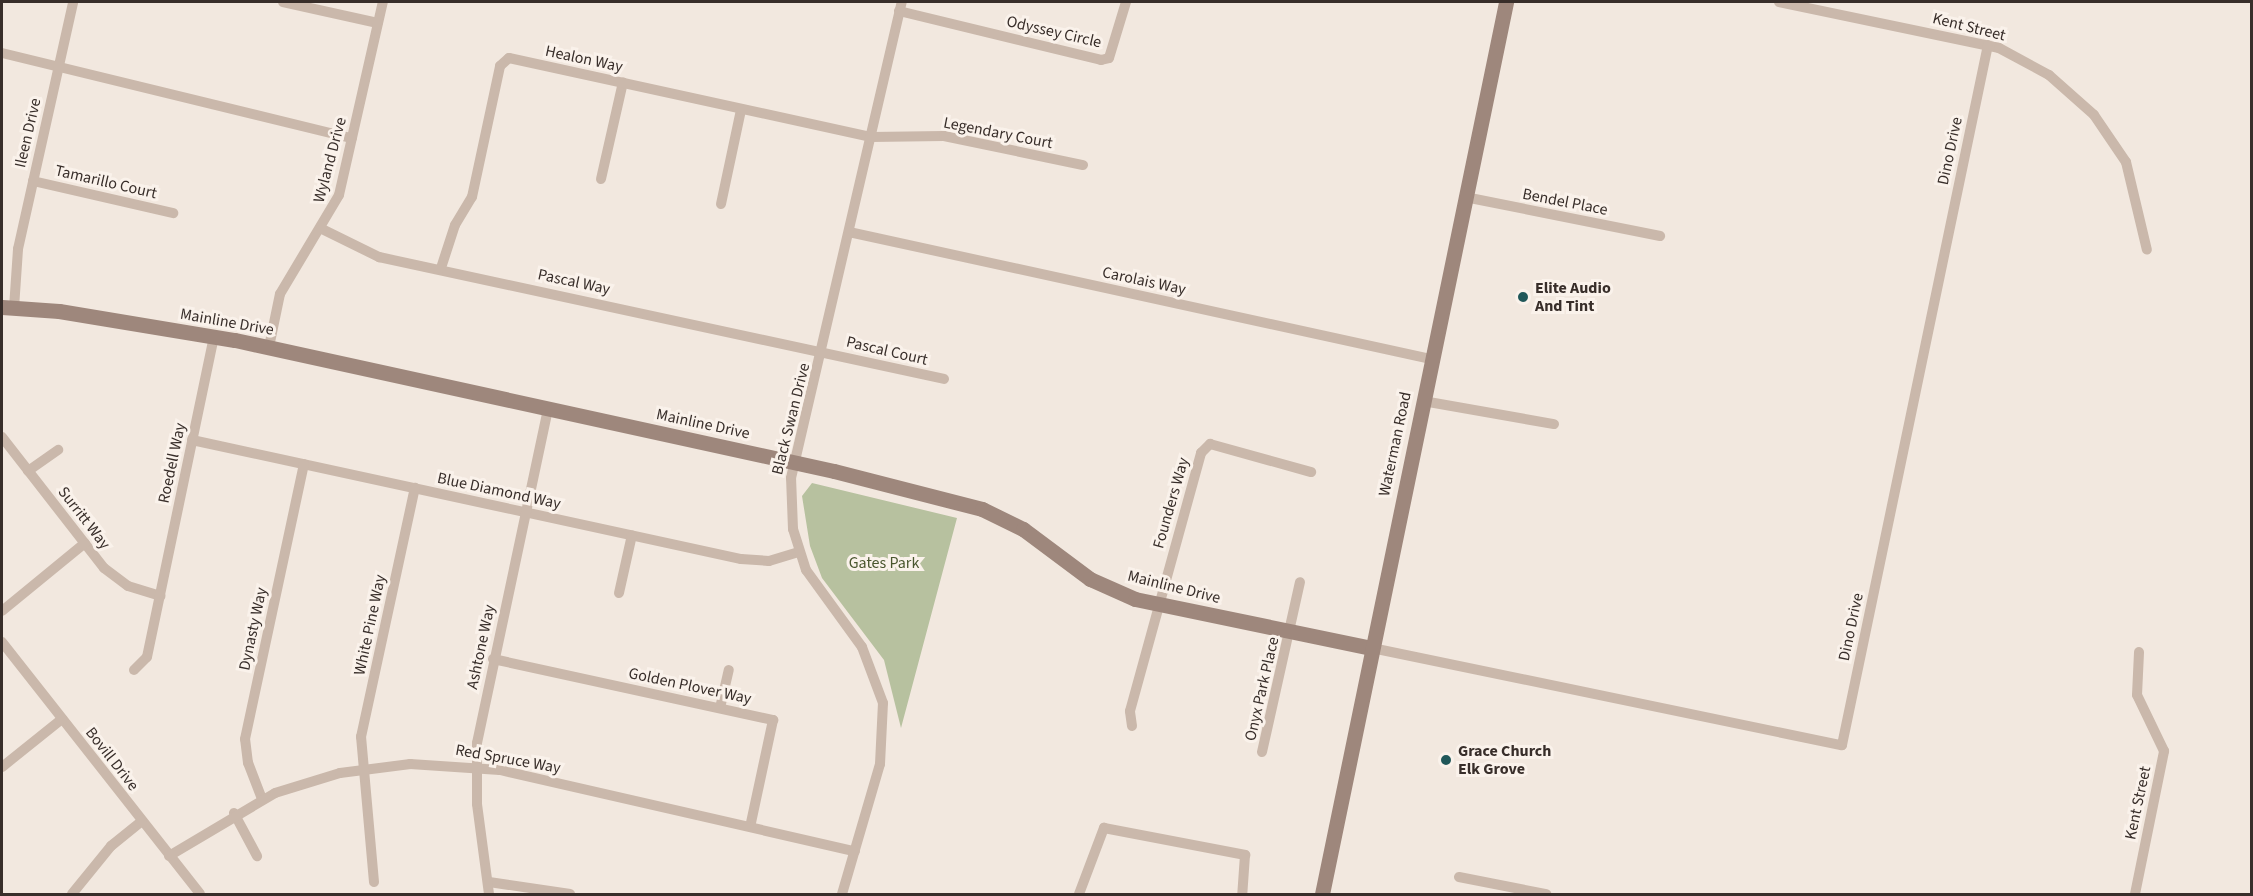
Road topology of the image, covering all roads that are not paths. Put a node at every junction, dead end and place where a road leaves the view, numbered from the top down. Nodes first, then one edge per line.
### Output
1 (73, 2) edge
2 (283, 2) edge
3 (383, 2) edge
4 (1126, 2) edge
5 (1506, 2) edge
6 (1779, 2) edge
7 (900, 6) edge
8 (378, 23) junction
9 (1988, 45) junction
10 (2, 53) edge
11 (59, 66) junction
12 (623, 82) junction
13 (741, 110) junction
14 (871, 137) junction
15 (352, 138) junction
16 (1083, 165) dead end
17 (601, 179) dead end
18 (33, 181) junction
19 (1465, 197) junction
20 (721, 204) dead end
21 (173, 213) dead end
22 (322, 229) junction
23 (849, 232) junction
24 (1660, 236) dead end
25 (2148, 250) dead end
26 (441, 268) junction
27 (8, 308) edge
28 (214, 337) junction
29 (269, 347) junction
30 (824, 352) junction
31 (1431, 359) junction
32 (944, 379) dead end
33 (1423, 401) junction
34 (548, 408) junction
35 (1554, 424) dead end
36 (2, 437) edge
37 (192, 440) junction
38 (58, 450) dead end
39 (793, 462) junction
40 (304, 464) junction
41 (28, 471) junction
42 (1311, 472) dead end
43 (415, 488) junction
44 (525, 512) junction
45 (632, 536) junction
46 (85, 543) junction
47 (799, 552) junction
48 (1299, 582) dead end
49 (619, 593) dead end
50 (160, 596) junction
51 (1158, 605) junction
52 (2, 611) edge
53 (1291, 632) junction
54 (2, 642) edge
55 (1372, 648) junction
56 (2139, 652) dead end
57 (493, 659) junction
58 (135, 670) dead end
59 (729, 670) dead end
60 (720, 708) junction
61 (62, 719) junction
62 (1132, 726) dead end
63 (1262, 752) dead end
64 (2, 766) edge
65 (475, 766) junction
66 (361, 769) junction
67 (262, 799) junction
68 (234, 813) junction
69 (142, 821) junction
70 (750, 827) junction
71 (855, 851) junction
72 (169, 856) junction
73 (257, 856) dead end
74 (1459, 877) dead end
75 (374, 882) dead end
76 (489, 882) junction
77 (72, 894) edge
78 (200, 894) edge
79 (489, 894) edge
80 (570, 894) edge
81 (842, 894) edge
82 (1079, 894) edge
83 (1242, 894) edge
84 (1322, 894) edge
85 (1546, 894) edge
86 (2135, 894) edge

1 - 11 street, Ileen Drive
2 - 8 street
3 - 8 street, Wyland Drive
4 - 7 street, Odyssey Circle
5 - 19 street, Waterman Road
6 - 9 street, Kent Street
7 - 14 street, Black Swan Drive
8 - 15 street, Wyland Drive
9 - 25 street, Kent Street
9 - 55 street, Dino Drive
10 - 11 street
11 - 15 street
11 - 18 street, Ileen Drive
12 - 13 street, Healon Way
12 - 17 street
12 - 26 street, Healon Way
13 - 14 street, Healon Way
13 - 20 street
14 - 16 street, Legendary Court
14 - 23 street, Black Swan Drive
15 - 22 street, Wyland Drive
18 - 21 street, Tamarillo Court
18 - 27 street, Ileen Drive
19 - 24 street, Bendel Place
19 - 31 street, Waterman Road
22 - 26 street, Pascal Way
22 - 29 street, Wyland Drive
23 - 30 street, Black Swan Drive
23 - 31 street, Carolais Way
26 - 30 street, Pascal Way
27 - 28 street, Mainline Drive
28 - 29 street, Mainline Drive
28 - 37 street, Roedell Way
29 - 34 street, Mainline Drive
30 - 32 street, Pascal Court
30 - 39 street, Black Swan Drive
31 - 33 street, Waterman Road
33 - 35 street
33 - 55 street, Waterman Road
34 - 39 street, Mainline Drive
34 - 44 street, Ashtone Way
36 - 41 street, Surritt Way
37 - 40 street, Blue Diamond Way
37 - 50 street, Roedell Way
38 - 41 street
39 - 47 street, Black Swan Drive
39 - 51 street, Mainline Drive
40 - 43 street, Blue Diamond Way
40 - 67 street, Dynasty Way
41 - 46 street, Surritt Way
42 - 51 street, Founders Way
43 - 44 street, Blue Diamond Way
43 - 66 street, White Pine Way
44 - 45 street, Blue Diamond Way
44 - 57 street, Ashtone Way
45 - 47 street, Blue Diamond Way
45 - 49 street
46 - 50 street, Surritt Way
46 - 52 street
47 - 71 street, Black Swan Drive
48 - 53 street, Onyx Park Place
50 - 58 street, Roedell Way
51 - 53 street, Mainline Drive
51 - 62 street
53 - 55 street, Mainline Drive
53 - 63 street, Onyx Park Place
54 - 61 street, Bovill Drive
55 - 84 street, Waterman Road
56 - 86 street, Kent Street
57 - 60 street, Golden Plover Way
57 - 65 street, Ashtone Way
59 - 60 street
60 - 70 street, Golden Plover Way
61 - 64 street
61 - 69 street, Bovill Drive
65 - 66 street, Red Spruce Way
65 - 70 street, Red Spruce Way
65 - 76 street, Ashtone Way
66 - 67 street, Red Spruce Way
66 - 75 street, White Pine Way
67 - 68 street, Red Spruce Way
68 - 72 street, Red Spruce Way
68 - 73 street
69 - 72 street, Bovill Drive
69 - 77 street
70 - 71 street, Red Spruce Way
71 - 81 street, Black Swan Drive
72 - 78 street, Bovill Drive
74 - 85 street
76 - 79 street, Ashtone Way
76 - 80 street
82 - 83 street

